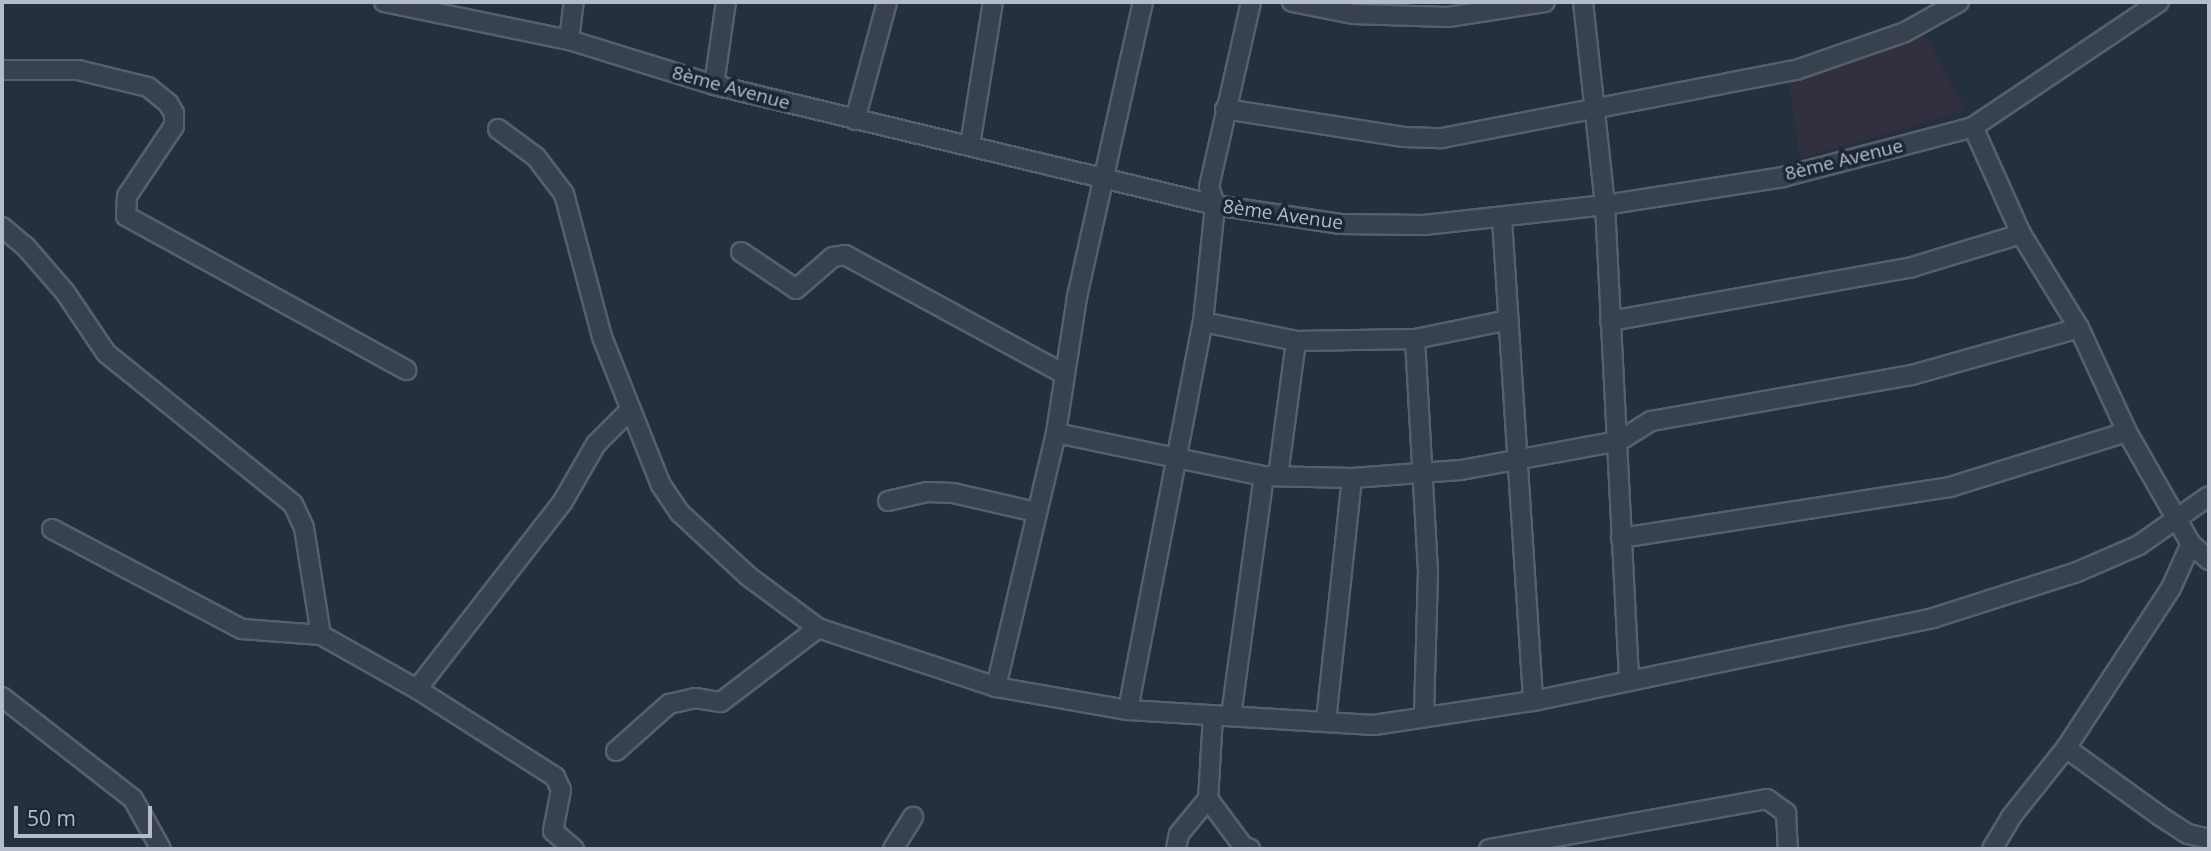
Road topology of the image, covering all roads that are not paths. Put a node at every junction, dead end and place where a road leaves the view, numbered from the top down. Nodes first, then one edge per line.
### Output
1 (384, 2) edge
2 (573, 2) edge
3 (726, 2) edge
4 (887, 2) edge
5 (993, 2) edge
6 (1143, 2) edge
7 (1251, 2) edge
8 (1293, 2) edge
9 (1545, 2) edge
10 (1583, 2) edge
11 (1959, 2) edge
12 (2146, 5) edge
13 (569, 40) junction
14 (2, 70) edge
15 (714, 85) junction
16 (1597, 106) junction
17 (1225, 109) junction
18 (855, 120) junction
19 (1973, 127) junction
20 (498, 130) dead end
21 (970, 145) junction
22 (1102, 178) junction
23 (1215, 205) junction
24 (1605, 205) junction
25 (1502, 219) junction
26 (2, 227) edge
27 (2021, 234) junction
28 (741, 252) dead end
29 (1508, 320) junction
30 (1610, 321) junction
31 (1203, 322) junction
32 (2080, 328) junction
33 (1415, 339) junction
34 (1296, 341) junction
35 (406, 370) dead end
36 (1062, 373) junction
37 (631, 409) junction
38 (2127, 432) junction
39 (1056, 433) junction
40 (1619, 441) junction
41 (1520, 457) junction
42 (1175, 459) junction
43 (1420, 474) junction
44 (1271, 476) junction
45 (1352, 478) junction
46 (2209, 496) edge
47 (888, 501) dead end
48 (1036, 512) junction
49 (2178, 517) junction
50 (52, 528) dead end
51 (1622, 538) junction
52 (2191, 544) junction
53 (2209, 560) edge
54 (818, 628) junction
55 (321, 635) junction
56 (1629, 678) junction
57 (996, 687) junction
58 (417, 689) junction
59 (2, 697) edge
60 (1533, 701) junction
61 (1128, 710) junction
62 (1222, 716) junction
63 (1424, 716) junction
64 (1326, 721) junction
65 (2066, 748) junction
66 (616, 751) dead end
67 (1208, 799) junction
68 (913, 817) dead end
69 (2209, 839) edge
70 (161, 849) edge
71 (575, 849) edge
72 (893, 849) edge
73 (1176, 849) edge
74 (1250, 849) edge
75 (1489, 849) edge
76 (1788, 849) edge
77 (1992, 849) edge

1 - 13 street, 8ème Avenue
2 - 13 street
3 - 15 street
4 - 18 street
5 - 21 street
6 - 22 street
7 - 17 street
8 - 9 street
10 - 16 street
11 - 16 street
12 - 19 street, 8ème Avenue
13 - 15 street, 8ème Avenue
14 - 35 street
15 - 18 street, 8ème Avenue
16 - 17 street
16 - 24 street
17 - 23 street
18 - 21 street, 8ème Avenue
19 - 24 street, 8ème Avenue
19 - 27 street
20 - 37 street
21 - 22 street, 8ème Avenue
22 - 23 street, 8ème Avenue
22 - 36 street
23 - 25 street, 8ème Avenue
23 - 31 street
24 - 25 street, 8ème Avenue
24 - 30 street
25 - 29 street
26 - 55 street
27 - 30 street
27 - 32 street
28 - 36 street
29 - 33 street
29 - 41 street
30 - 40 street
31 - 34 street
31 - 42 street
32 - 38 street
32 - 40 street
33 - 34 street
33 - 43 street
34 - 44 street
36 - 39 street
37 - 54 street
37 - 58 street
38 - 49 street
38 - 51 street
39 - 42 street
39 - 48 street
40 - 41 street
40 - 51 street
41 - 43 street
41 - 60 street
42 - 44 street
42 - 61 street
43 - 45 street
43 - 63 street
44 - 45 street
44 - 62 street
45 - 64 street
46 - 49 street
47 - 48 street
48 - 57 street
49 - 52 street
49 - 56 street
50 - 55 street
51 - 56 street
52 - 53 street
52 - 65 street
54 - 57 street
54 - 66 street
55 - 58 street
56 - 60 street
57 - 61 street
58 - 71 street
59 - 70 street
60 - 63 street
61 - 62 street
62 - 64 street
62 - 67 street
63 - 64 street
65 - 69 street
65 - 77 street
67 - 73 street
67 - 74 street
68 - 72 street
75 - 76 street

